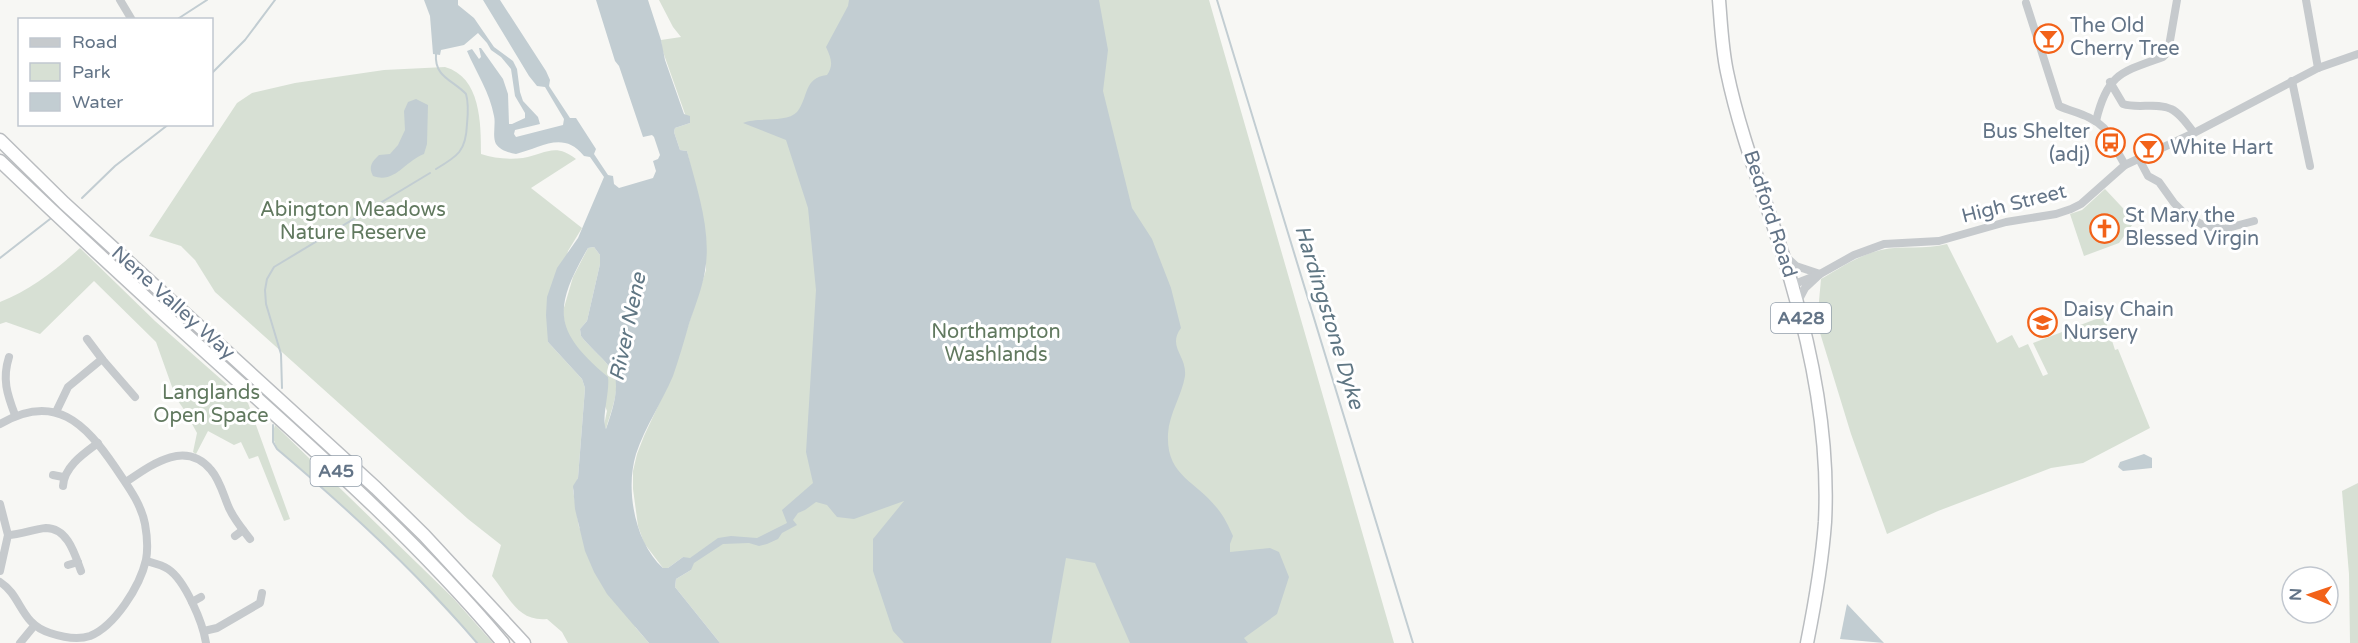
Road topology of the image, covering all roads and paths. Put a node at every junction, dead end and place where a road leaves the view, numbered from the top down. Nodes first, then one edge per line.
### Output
1 (120, 0) edge
2 (1719, 0) edge
3 (2177, 0) edge
4 (2306, 0) edge
5 (2026, 3) dead end
6 (131, 18) edge
7 (2358, 54) edge
8 (2318, 68) junction
9 (2110, 82) junction
10 (2288, 83) junction
11 (2096, 121) junction
12 (2194, 133) junction
13 (0, 140) edge
14 (2139, 159) junction
15 (0, 161) edge
16 (2125, 165) junction
17 (2310, 166) dead end
18 (2254, 221) dead end
19 (1783, 254) junction
20 (1820, 274) junction
21 (1792, 285) junction
22 (1797, 303) junction
23 (87, 339) dead end
24 (102, 359) junction
25 (5, 362) edge
26 (129, 394) dead end
27 (56, 412) junction
28 (15, 415) junction
29 (0, 424) edge
30 (98, 443) junction
31 (53, 475) dead end
32 (126, 482) junction
33 (0, 504) edge
34 (243, 530) junction
35 (8, 535) junction
36 (235, 536) dead end
37 (250, 538) dead end
38 (146, 561) junction
39 (68, 565) dead end
40 (0, 571) edge
41 (0, 582) edge
42 (262, 593) dead end
43 (201, 597) dead end
44 (192, 602) junction
45 (34, 626) junction
46 (204, 631) junction
47 (82, 640) edge
48 (20, 643) edge
49 (207, 643) edge
50 (503, 643) edge
51 (524, 643) edge
52 (1807, 643) edge

1 - 6 street
2 - 19 highway, Bedford Road / A428
3 - 9 street
4 - 8 street
5 - 11 street
7 - 8 street, High Street
8 - 10 street, High Street
9 - 11 street
9 - 12 street
10 - 12 street, High Street
10 - 17 street
11 - 16 street
12 - 14 street, High Street
13 - 51 highway, Nene Valley Way / A45
14 - 16 street, High Street
14 - 18 street
15 - 50 highway, Nene Valley Way / A45
16 - 20 street, High Street
19 - 20 street
19 - 21 highway, Bedford Road / A428
20 - 21 street, High Street
20 - 22 street
21 - 22 highway, Bedford Road / A428
22 - 52 highway, Bedford Road / A428
23 - 24 street
24 - 26 street
24 - 27 street
25 - 28 street
27 - 28 street
27 - 30 street
28 - 29 street
30 - 31 street
30 - 32 street
32 - 34 street
32 - 38 street
33 - 35 street
34 - 36 street
34 - 37 street
35 - 39 street
35 - 40 street
38 - 44 street
38 - 47 street
41 - 45 street
42 - 46 street
43 - 44 street
44 - 46 street
45 - 47 street
45 - 48 street
46 - 49 street

